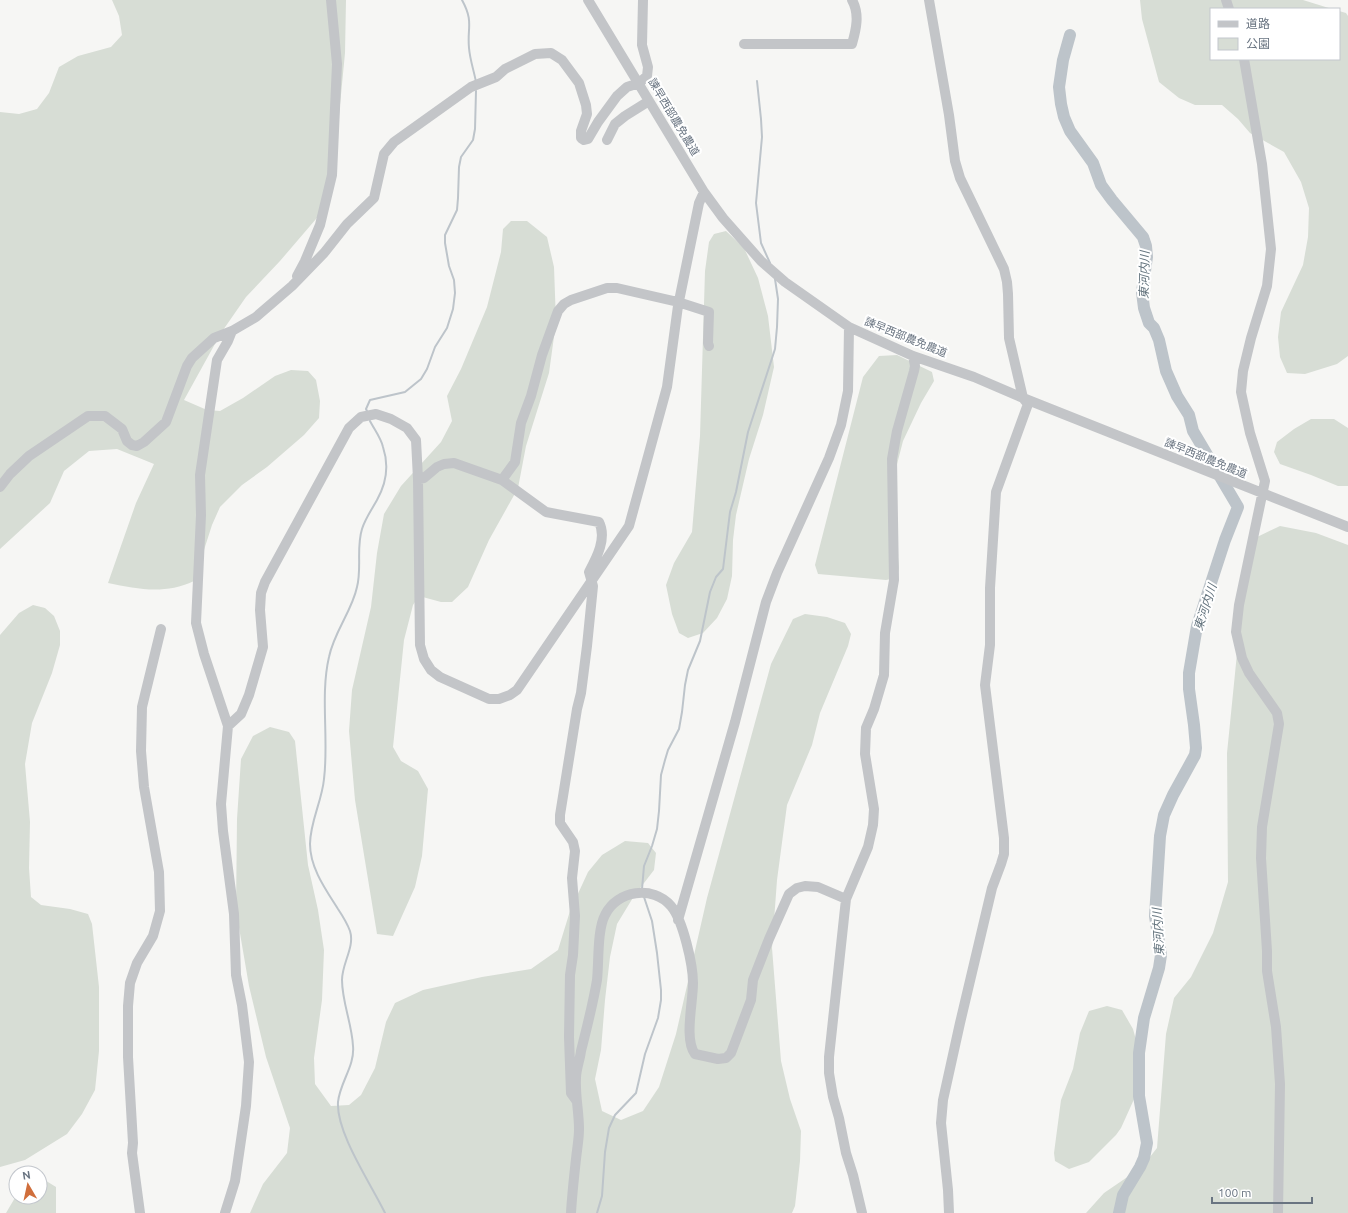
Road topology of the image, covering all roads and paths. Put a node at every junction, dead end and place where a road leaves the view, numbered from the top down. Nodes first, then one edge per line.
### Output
1 (331, 0) edge
2 (588, 0) edge
3 (644, 0) edge
4 (852, 0) edge
5 (929, 0) edge
6 (744, 44) dead end
7 (1244, 60) edge
8 (639, 83) junction
9 (649, 101) junction
10 (607, 140) dead end
11 (704, 192) junction
12 (294, 284) junction
13 (678, 302) junction
14 (849, 327) junction
15 (232, 331) junction
16 (709, 346) dead end
17 (913, 356) junction
18 (1023, 398) junction
19 (418, 479) junction
20 (502, 480) junction
21 (0, 487) edge
22 (1262, 493) junction
23 (1348, 527) edge
24 (591, 581) junction
25 (161, 629) dead end
26 (228, 726) junction
27 (846, 899) junction
28 (678, 920) junction
29 (576, 1100) junction
30 (140, 1213) edge
31 (225, 1213) edge
32 (571, 1213) edge
33 (862, 1213) edge
34 (949, 1213) edge
35 (1278, 1213) edge

1 - 12 street
2 - 8 street, 諫早西部農免農道
3 - 8 street
4 - 6 street
5 - 18 street
7 - 22 street
8 - 9 street, 諫早西部農免農道
8 - 12 street
9 - 10 street
9 - 11 street, 諫早西部農免農道
11 - 13 street
11 - 14 street, 諫早西部農免農道
12 - 15 street
13 - 16 street
13 - 20 street
13 - 24 street
14 - 17 street, 諫早西部農免農道
14 - 28 street
15 - 21 street
15 - 26 street
17 - 18 street, 諫早西部農免農道
17 - 27 street
18 - 22 street, 諫早西部農免農道
18 - 34 street
19 - 20 street
19 - 24 street
19 - 26 street
20 - 24 street
22 - 23 street, 諫早西部農免農道
22 - 35 street
24 - 29 street
25 - 30 street
26 - 31 street
27 - 28 street
27 - 33 street
28 - 29 street
29 - 32 street

